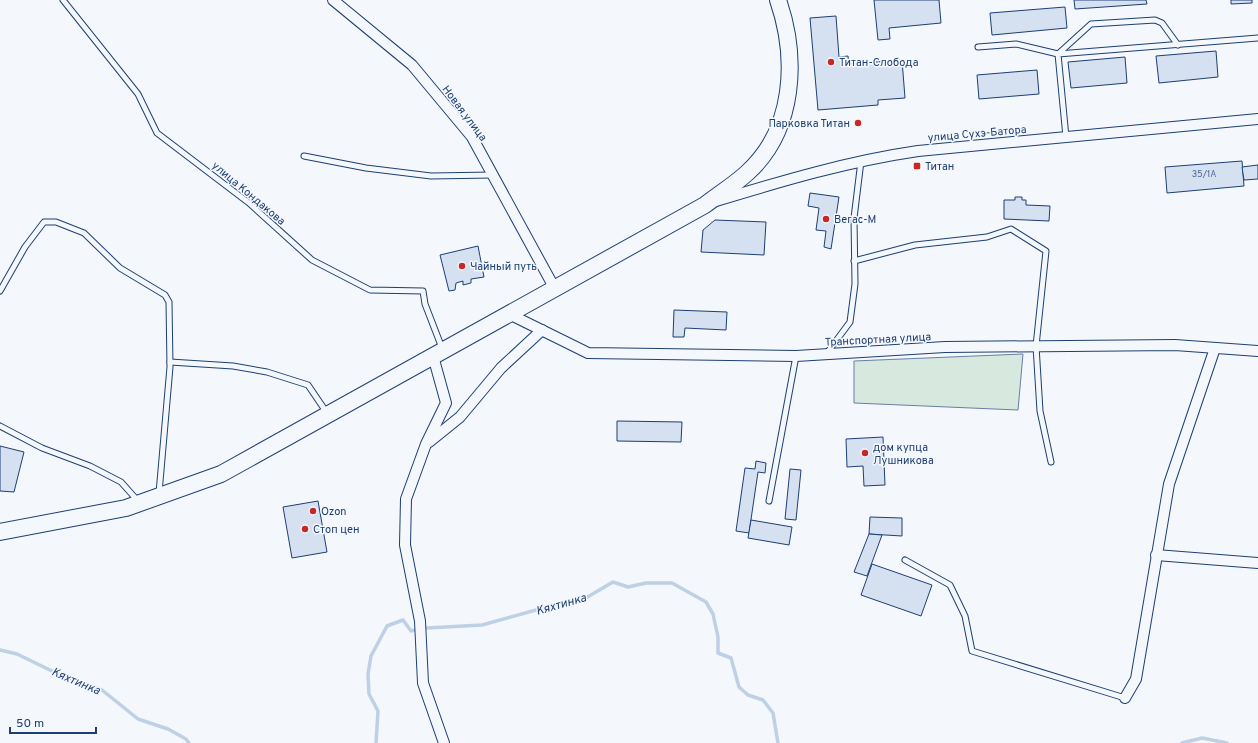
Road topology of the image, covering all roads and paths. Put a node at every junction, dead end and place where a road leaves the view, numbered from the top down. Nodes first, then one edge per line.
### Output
1 (63, 0) edge
2 (333, 0) edge
3 (778, 0) edge
4 (1258, 38) edge
5 (1178, 44) junction
6 (978, 47) dead end
7 (1058, 54) junction
8 (1258, 119) edge
9 (1066, 137) junction
10 (304, 156) dead end
11 (861, 161) junction
12 (493, 175) junction
13 (705, 205) junction
14 (854, 261) junction
15 (555, 289) junction
16 (0, 291) edge
17 (509, 314) junction
18 (542, 330) junction
19 (1036, 346) junction
20 (1215, 348) junction
21 (1258, 351) edge
22 (438, 354) junction
23 (826, 354) junction
24 (796, 356) junction
25 (170, 362) junction
26 (328, 415) junction
27 (0, 426) edge
28 (426, 444) junction
29 (1051, 462) dead end
30 (159, 496) junction
31 (769, 501) dead end
32 (140, 503) junction
33 (0, 532) edge
34 (1156, 555) junction
35 (905, 560) dead end
36 (1258, 563) edge
37 (1125, 698) joint
38 (444, 743) edge

1 - 22 lane, улица Кондакова
2 - 12 street, Новая улица
3 - 13 main road
4 - 5 lane
5 - 7 lane
5 - 7 lane
6 - 7 lane
7 - 9 lane
8 - 9 street, улица Сухэ-Батора
9 - 11 street, улица Сухэ-Батора
10 - 12 lane
11 - 13 street, улица Сухэ-Батора
11 - 14 lane
12 - 15 street, Новая улица
13 - 15 main road
14 - 19 lane
14 - 23 lane
15 - 17 main road
16 - 25 lane
17 - 18 street, Транспортная улица
17 - 22 main road
18 - 24 street, Транспортная улица
18 - 28 street
19 - 20 street, Транспортная улица
19 - 23 street, Транспортная улица
19 - 29 lane
20 - 21 street, Транспортная улица
20 - 34 street
22 - 26 main road
22 - 28 street
23 - 24 street, Транспортная улица
24 - 31 lane
25 - 26 lane
25 - 30 lane
26 - 30 main road
27 - 32 lane
28 - 38 street
30 - 32 main road
32 - 33 main road
34 - 36 street
34 - 37 street
35 - 37 lane

